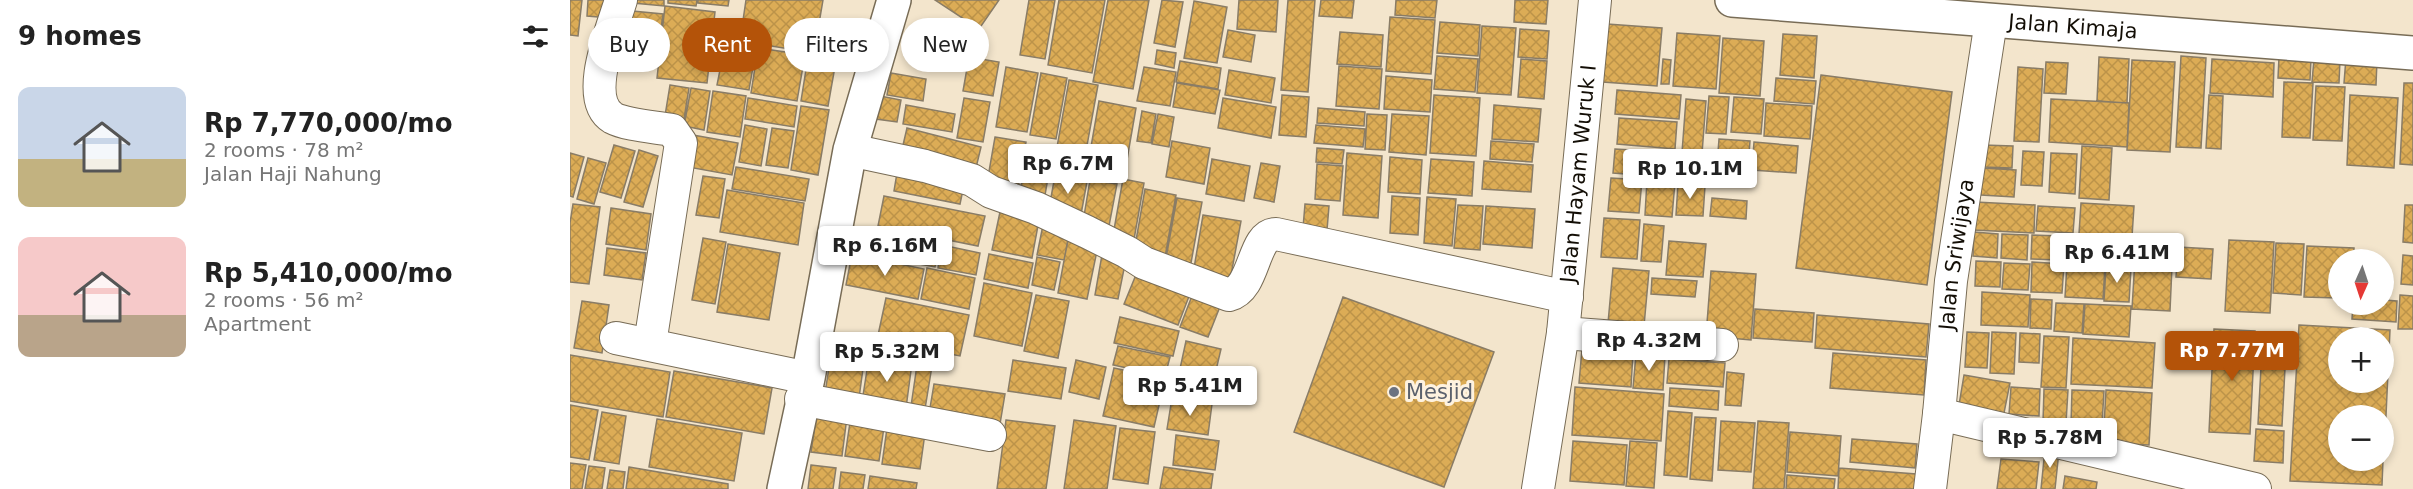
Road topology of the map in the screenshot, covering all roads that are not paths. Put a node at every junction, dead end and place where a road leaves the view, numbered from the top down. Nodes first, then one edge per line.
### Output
1 (621, 0) edge
2 (894, 0) edge
3 (1595, 0) edge
4 (1732, 0) edge
5 (1991, 21) junction
6 (2413, 53) edge
7 (850, 150) junction
8 (1567, 297) junction
9 (1563, 333) junction
10 (616, 338) dead end
11 (650, 344) junction
12 (1722, 345) dead end
13 (805, 389) junction
14 (1940, 414) junction
15 (990, 435) dead end
16 (784, 489) edge
17 (1538, 489) edge
18 (1930, 489) edge
19 (2255, 489) edge

1 - 11 street
2 - 7 street
3 - 8 street, Jalan Hayam Wuruk I
4 - 5 street, Jalan Kimaja
5 - 6 street, Jalan Kimaja
5 - 14 street, Jalan Sriwijaya
7 - 8 street
7 - 13 street
8 - 9 street, Jalan Hayam Wuruk I
9 - 12 street
9 - 17 street, Jalan Hayam Wuruk I
10 - 11 street
11 - 13 street
13 - 15 street
13 - 16 street
14 - 18 street, Jalan Sriwijaya
14 - 19 street

